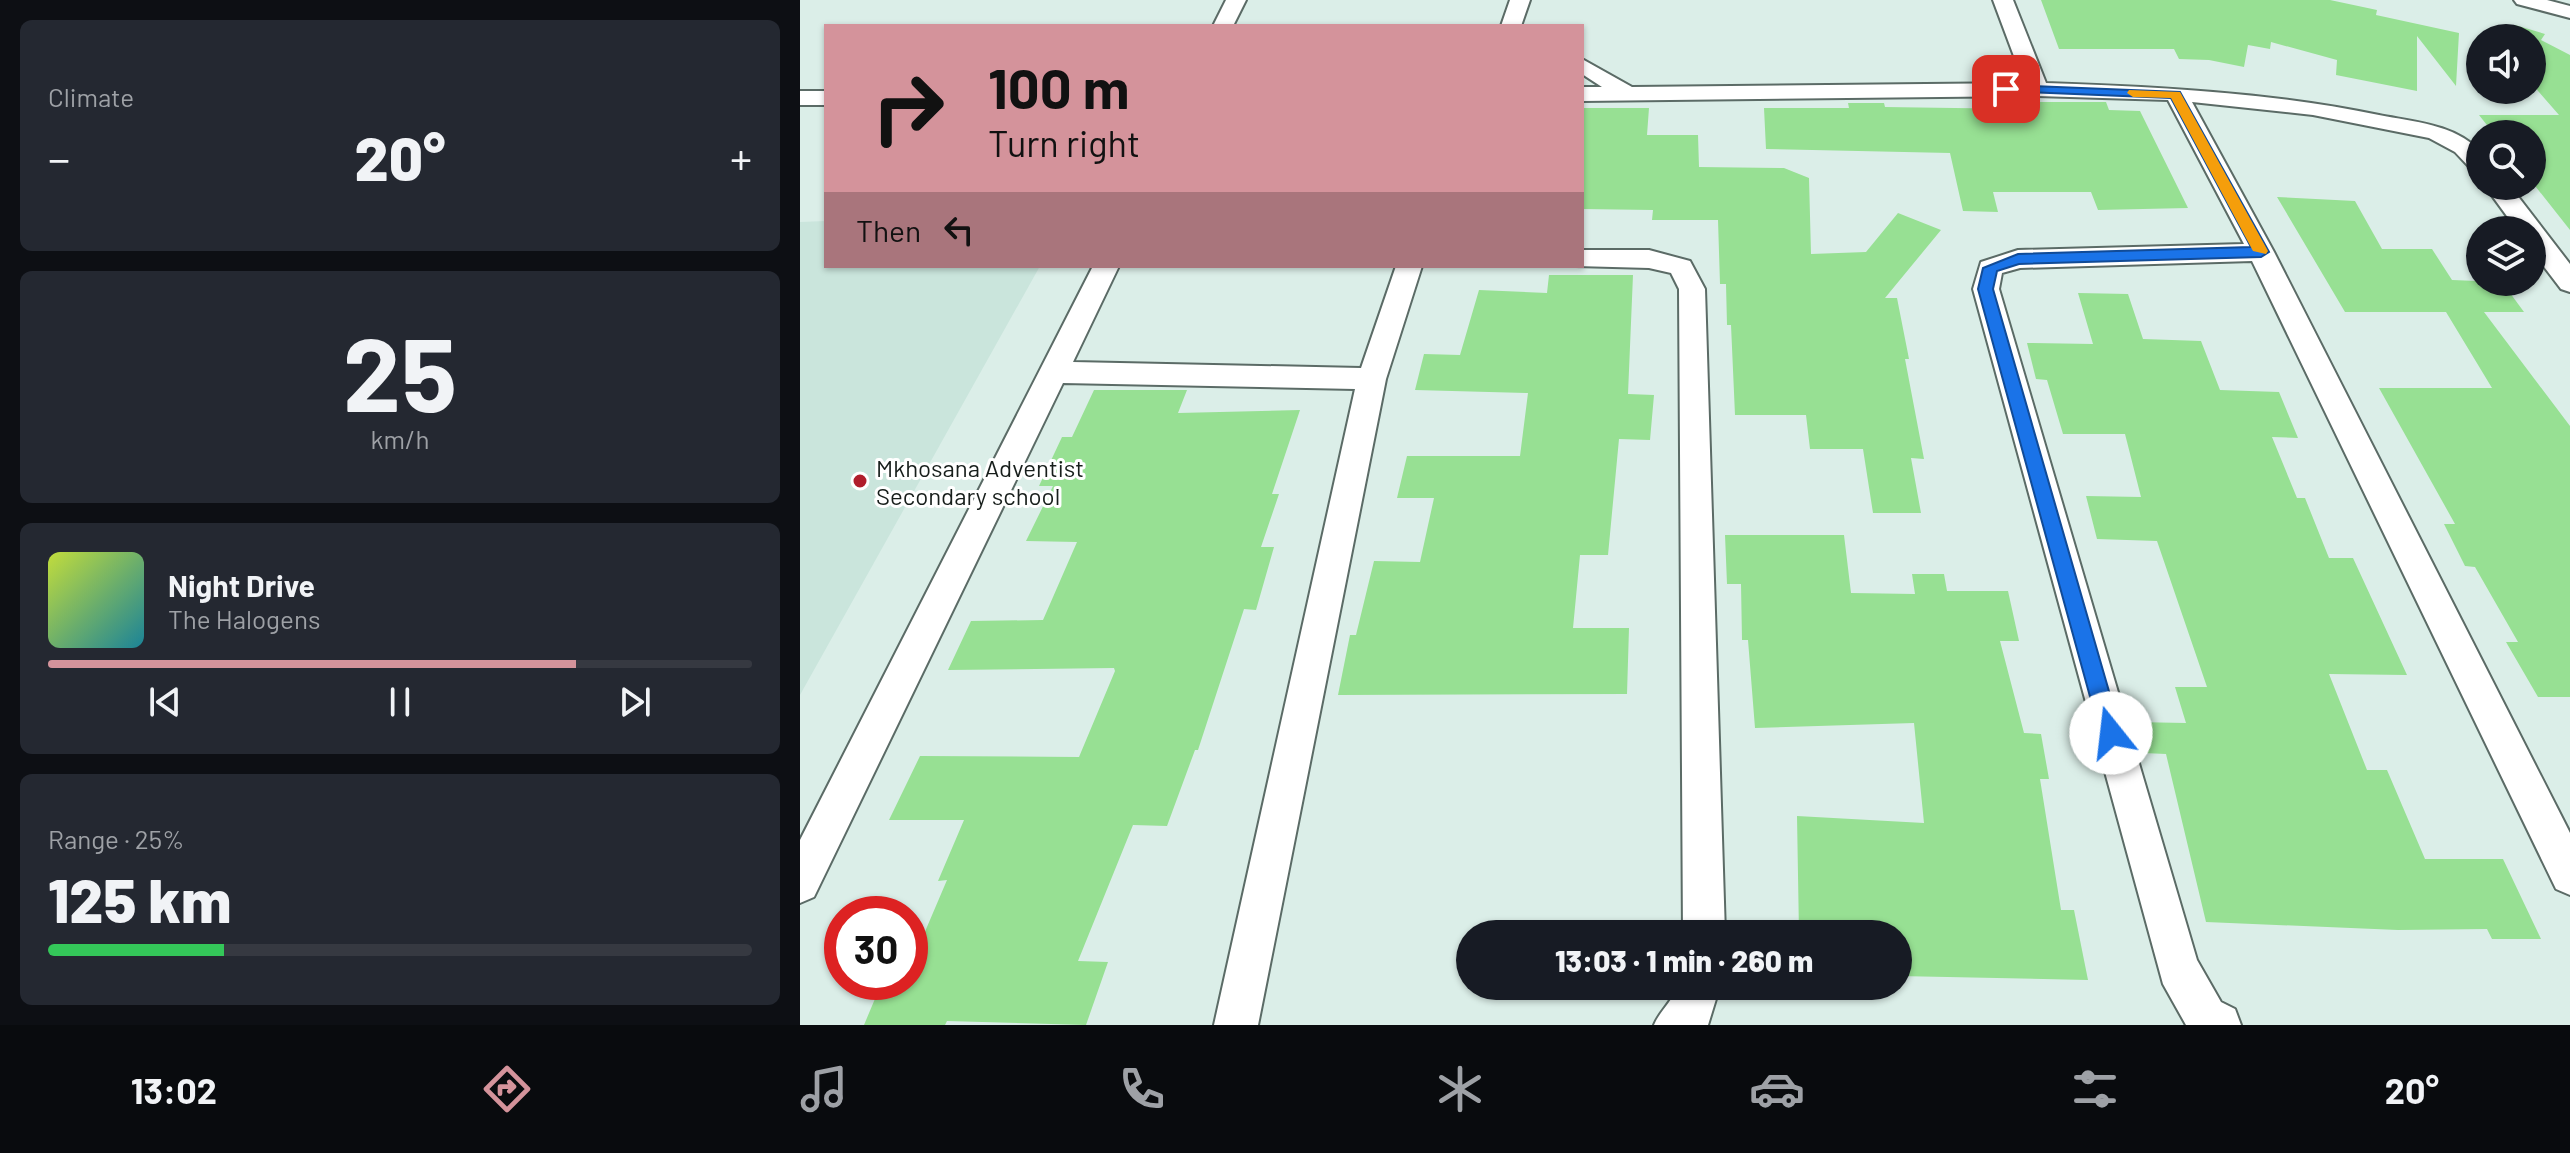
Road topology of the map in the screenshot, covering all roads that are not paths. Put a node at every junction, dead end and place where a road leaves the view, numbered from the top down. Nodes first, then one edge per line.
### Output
1 (1236, 0) edge
2 (1520, 0) edge
3 (2003, 0) edge
4 (2524, 0) edge
5 (2570, 12) edge
6 (1224, 24) edge
7 (1514, 24) edge
8 (1584, 66) edge
9 (2037, 89) junction
10 (1627, 93) junction
11 (1584, 94) edge
12 (2176, 94) junction
13 (800, 98) edge
14 (824, 98) edge
15 (2466, 150) edge
16 (2261, 252) junction
17 (2546, 252) edge
18 (1584, 259) edge
19 (1105, 268) edge
20 (1408, 268) edge
21 (2570, 283) edge
22 (1055, 372) junction
23 (1372, 379) junction
24 (2570, 875) edge
25 (800, 883) edge
26 (1704, 920) edge
27 (1695, 1000) edge
28 (1236, 1025) edge
29 (1676, 1025) edge
30 (2219, 1025) edge

1 - 6 street
2 - 7 street
3 - 9 street
4 - 5 street
8 - 10 street
9 - 10 street
9 - 12 street
10 - 11 street
12 - 15 street
12 - 16 street
13 - 14 street
16 - 24 street
16 - 30 street
17 - 21 street
18 - 26 street
19 - 22 street
20 - 23 street
22 - 23 street
22 - 25 street
23 - 28 street
27 - 29 street

